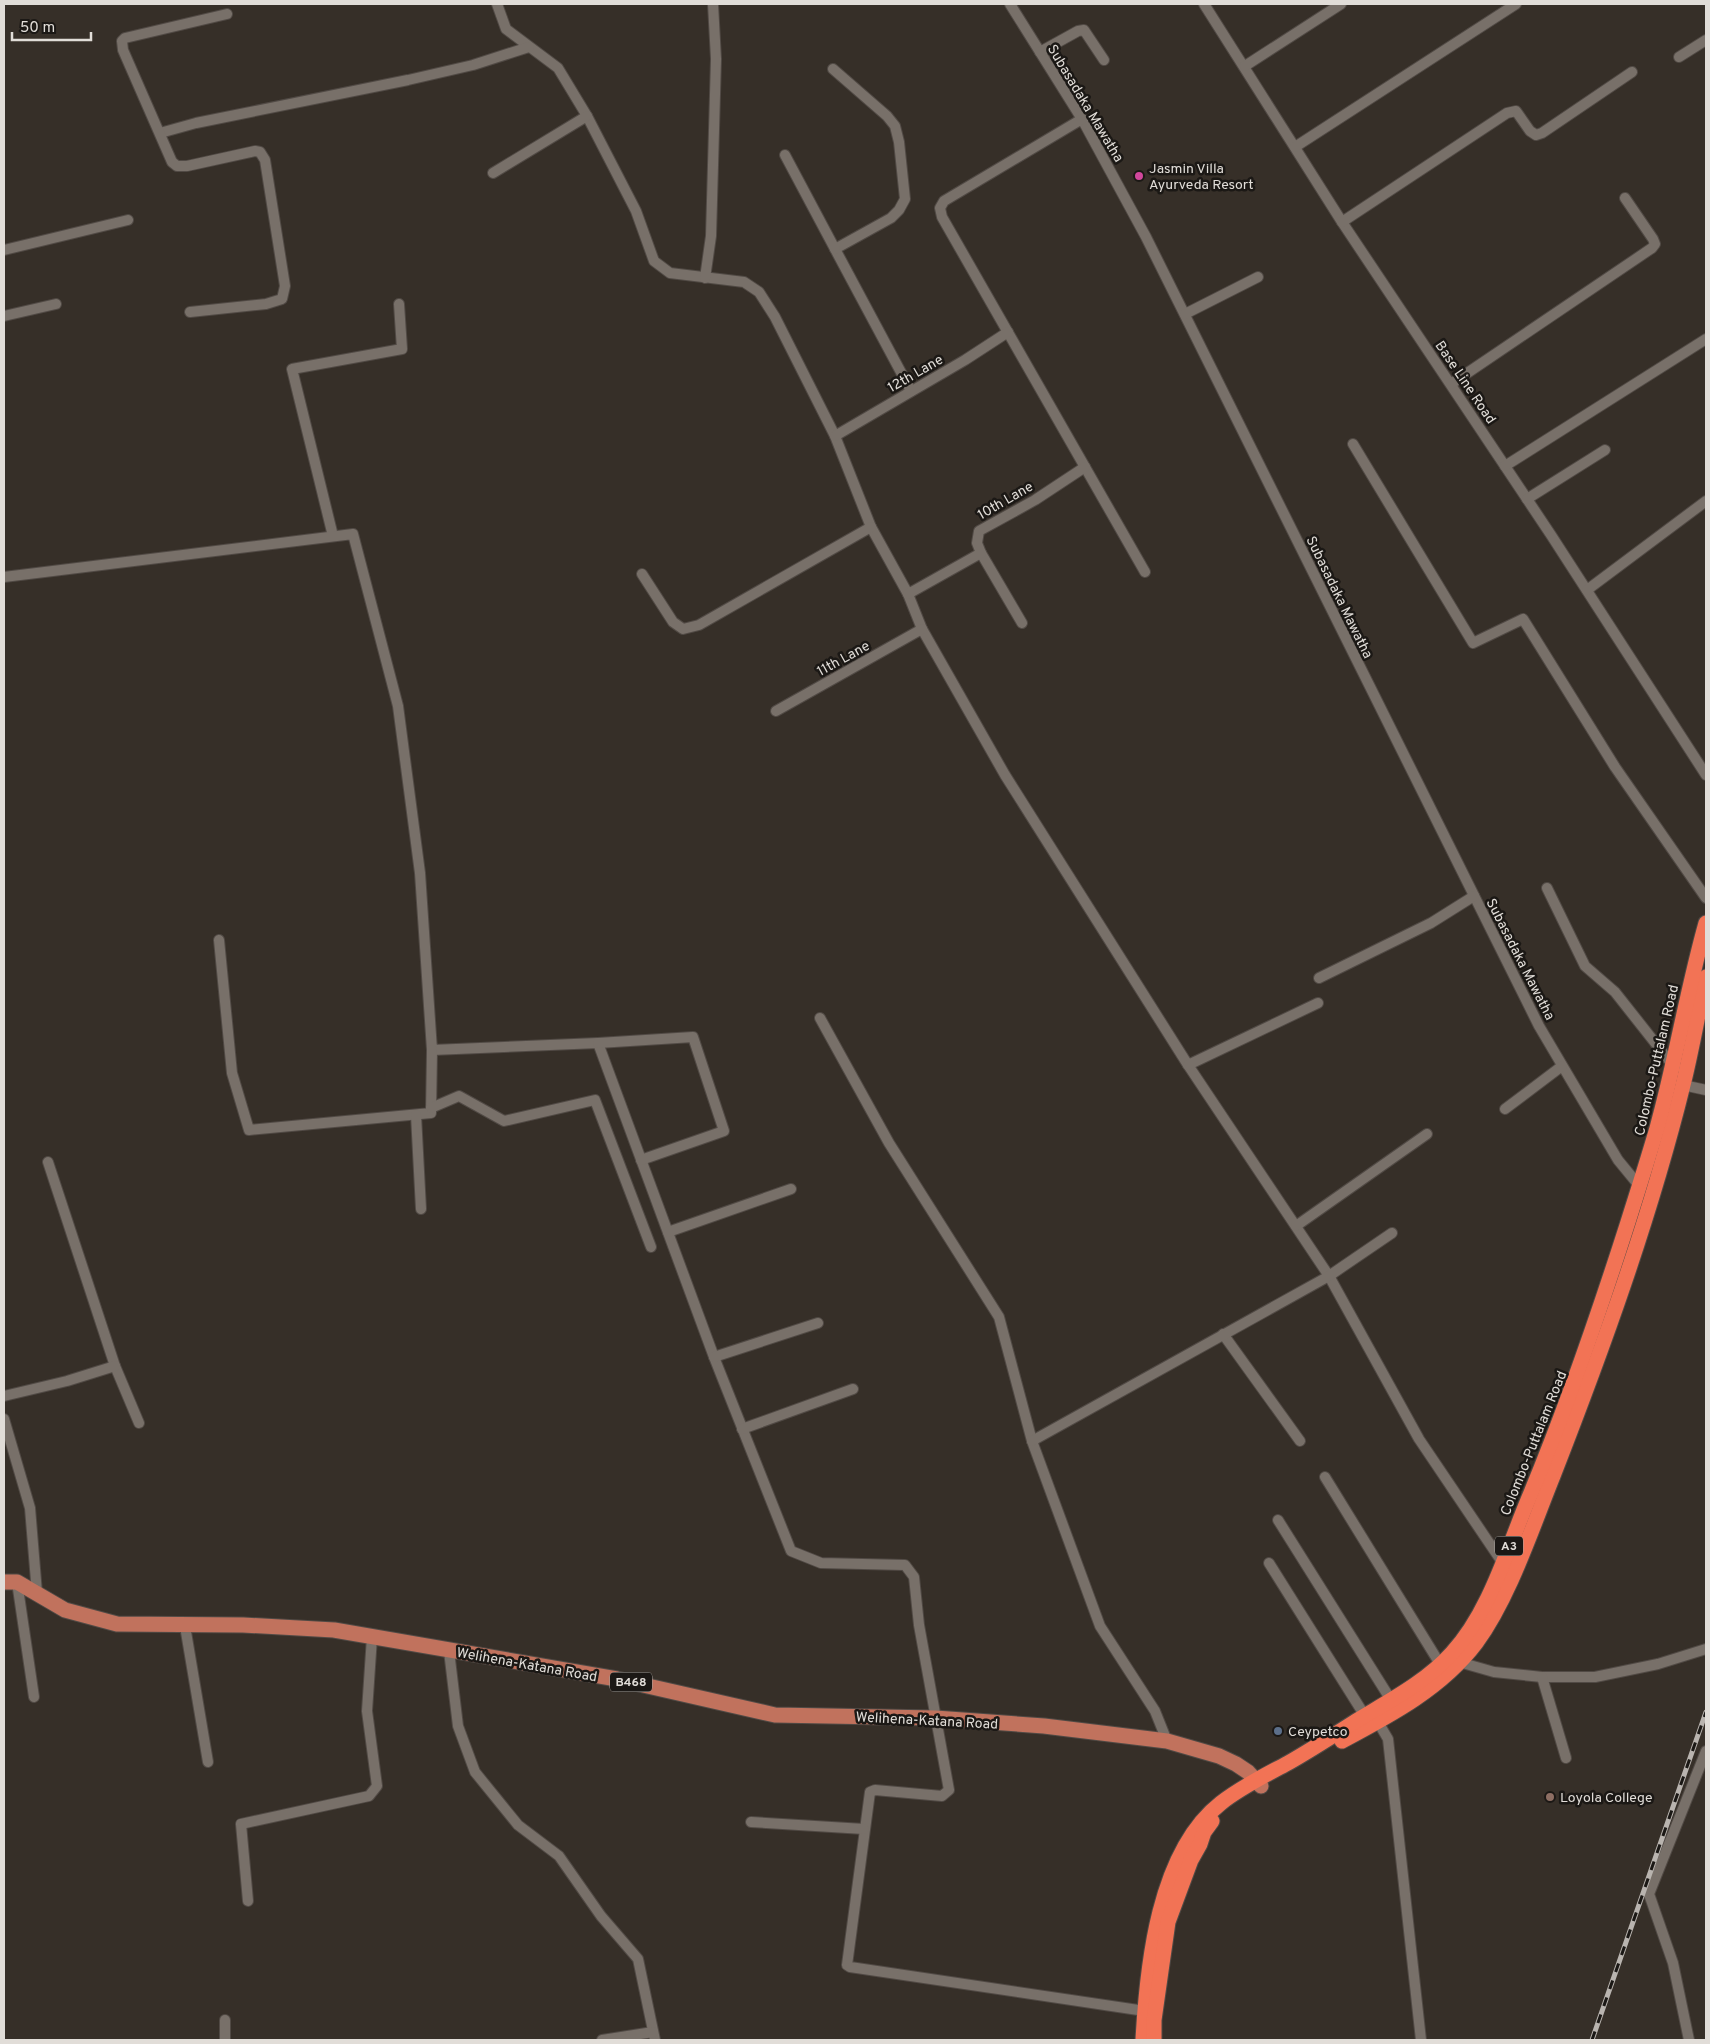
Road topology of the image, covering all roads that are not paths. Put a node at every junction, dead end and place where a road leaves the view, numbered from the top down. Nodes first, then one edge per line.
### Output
1 (497, 4) edge
2 (713, 4) edge
3 (1010, 4) edge
4 (1204, 4) edge
5 (1340, 4) edge
6 (1516, 4) edge
7 (227, 14) dead end
8 (1706, 40) edge
9 (529, 47) junction
10 (1040, 52) junction
11 (1679, 57) dead end
12 (1104, 60) dead end
13 (1245, 66) junction
14 (833, 69) dead end
15 (1632, 72) dead end
16 (587, 116) junction
17 (1082, 119) junction
18 (160, 133) junction
19 (1295, 147) junction
20 (785, 155) dead end
21 (494, 172) dead end
22 (1625, 198) dead end
23 (128, 220) dead end
24 (1342, 222) junction
25 (835, 249) junction
26 (4, 250) edge
27 (1258, 277) dead end
28 (705, 278) junction
29 (56, 304) dead end
30 (399, 304) dead end
31 (190, 312) dead end
32 (1185, 314) junction
33 (4, 316) edge
34 (1008, 332) junction
35 (1706, 339) edge
36 (1451, 384) junction
37 (911, 390) junction
38 (835, 436) junction
39 (1353, 444) dead end
40 (1605, 450) dead end
41 (1505, 466) junction
42 (1085, 467) junction
43 (1527, 499) junction
44 (1706, 501) edge
45 (871, 527) junction
46 (333, 536) junction
47 (981, 554) junction
48 (1145, 572) dead end
49 (642, 574) dead end
50 (4, 577) edge
51 (1587, 590) junction
52 (908, 594) junction
53 (1022, 623) dead end
54 (922, 629) junction
55 (776, 711) dead end
56 (1706, 775) edge
57 (1547, 888) dead end
58 (1474, 896) junction
59 (1706, 898) edge
60 (1706, 923) edge
61 (219, 940) dead end
62 (1706, 977) edge
63 (1319, 978) dead end
64 (1318, 1003) dead end
65 (1704, 1005) edge
66 (820, 1018) dead end
67 (598, 1044) junction
68 (432, 1050) junction
69 (1188, 1065) junction
70 (1562, 1066) junction
71 (1672, 1066) junction
72 (1684, 1081) junction
73 (1706, 1090) edge
74 (431, 1108) junction
75 (1505, 1109) dead end
76 (416, 1115) junction
77 (1427, 1134) dead end
78 (641, 1160) junction
79 (48, 1162) dead end
80 (1639, 1186) junction
81 (791, 1189) dead end
82 (1653, 1195) junction
83 (421, 1209) dead end
84 (1296, 1226) junction
85 (668, 1232) junction
86 (1392, 1233) dead end
87 (651, 1247) dead end
88 (1329, 1276) junction
89 (818, 1323) dead end
90 (1223, 1334) junction
91 (714, 1357) junction
92 (115, 1366) junction
93 (853, 1389) dead end
94 (4, 1396) edge
95 (4, 1419) edge
96 (139, 1423) dead end
97 (742, 1429) junction
98 (1032, 1441) junction
99 (1300, 1441) dead end
100 (1325, 1477) dead end
101 (1278, 1520) dead end
102 (1502, 1562) junction
103 (1269, 1563) dead end
104 (10, 1582) edge
105 (37, 1593) junction
106 (185, 1626) junction
107 (372, 1637) junction
108 (1706, 1649) edge
109 (450, 1651) junction
110 (1449, 1661) junction
111 (1542, 1677) junction
112 (34, 1697) dead end
113 (1391, 1700) junction
114 (935, 1718) junction
115 (1372, 1719) junction
116 (1167, 1741) junction
117 (1706, 1750) edge
118 (1566, 1758) dead end
119 (208, 1762) dead end
120 (1259, 1783) junction
121 (751, 1822) dead end
122 (864, 1829) junction
123 (248, 1901) dead end
124 (1145, 2011) junction
125 (225, 2020) dead end
126 (654, 2036) edge
127 (225, 2040) edge
128 (602, 2040) edge
129 (1143, 2040) edge
130 (1154, 2040) edge
131 (1421, 2040) edge
132 (1689, 2040) edge

1 - 9 street
2 - 28 street
3 - 10 street, Subasadaka Mawatha
4 - 13 street, Base Line Road
5 - 13 street
6 - 19 street
7 - 18 street
8 - 11 street
9 - 16 street
9 - 18 street
10 - 12 street
10 - 17 street, Subasadaka Mawatha
13 - 19 street, Base Line Road
14 - 25 street
15 - 24 street
16 - 21 street
16 - 28 street
17 - 32 street, Subasadaka Mawatha
17 - 34 street
18 - 31 street
19 - 24 street, Base Line Road
20 - 25 street
22 - 36 street
23 - 26 street
24 - 36 street, Base Line Road
25 - 37 street
27 - 32 street
28 - 38 street
29 - 33 street
30 - 46 street
32 - 58 street, Subasadaka Mawatha
34 - 37 street, 12th Lane
34 - 42 street
35 - 41 street
36 - 41 street, Base Line Road
37 - 38 street, 12th Lane
38 - 45 street
39 - 59 street
40 - 43 street
41 - 43 street, Base Line Road
42 - 47 street, 10th Lane
42 - 48 street
43 - 51 street, Base Line Road
44 - 51 street
45 - 49 street
45 - 52 street
46 - 50 street
46 - 68 street
47 - 52 street
47 - 53 street
51 - 56 street, Base Line Road
52 - 54 street
54 - 55 street, 11th Lane
54 - 69 street
57 - 71 street
58 - 63 street
58 - 70 street, Subasadaka Mawatha
60 - 71 highway, Colombo-Puttalam Road / A3
61 - 76 street
62 - 65 highway, Colombo-Puttalam Road / A3
64 - 69 street
65 - 72 highway, Colombo-Puttalam Road / A3
66 - 98 street
67 - 68 street
67 - 78 street
67 - 78 street
68 - 74 street
69 - 84 street
70 - 75 street
70 - 80 street, Subasadaka Mawatha
71 - 72 street
71 - 80 highway, Colombo-Puttalam Road / A3
72 - 73 street
72 - 82 highway, Colombo-Puttalam Road / A3
74 - 76 street
74 - 87 street
76 - 83 street
77 - 84 street
78 - 85 street
79 - 92 street
80 - 82 street, Subasadaka Mawatha
80 - 102 highway, Colombo-Puttalam Road / A3
81 - 85 street
82 - 110 highway, Colombo-Puttalam Road / A3
84 - 88 street
85 - 91 street
86 - 88 street
88 - 90 street
88 - 102 street
89 - 91 street
90 - 98 street
90 - 99 street
91 - 97 street
92 - 94 street
92 - 96 street
93 - 97 street
95 - 105 street
97 - 114 street
98 - 116 street
100 - 110 street
101 - 113 street
102 - 110 highway, Colombo-Puttalam Road / A3
103 - 115 street
104 - 105 main road, Welihena-Katana Road / B468
104 - 112 street
105 - 106 main road, Welihena-Katana Road / B468
106 - 107 main road, Welihena-Katana Road / B468
106 - 119 street
107 - 109 main road, Welihena-Katana Road / B468
107 - 123 street
108 - 111 street
109 - 114 main road, Welihena-Katana Road / B468
109 - 126 street
110 - 111 street
110 - 113 highway, Colombo-Puttalam Road / A3
110 - 115 highway, Colombo-Puttalam Road / A3
111 - 118 street
113 - 115 highway, Colombo-Puttalam Road / A3
114 - 116 main road, Welihena-Katana Road / B468
114 - 122 street
115 - 120 highway, Colombo-Puttalam Road / A3
115 - 131 street
116 - 120 main road, Welihena-Katana Road / B468
117 - 132 street
120 - 124 highway, Colombo-Puttalam Road / A3
120 - 130 highway, Colombo-Puttalam Road / A3
121 - 122 street
122 - 124 street
124 - 129 highway, Colombo-Puttalam Road / A3
125 - 127 street
126 - 128 street

